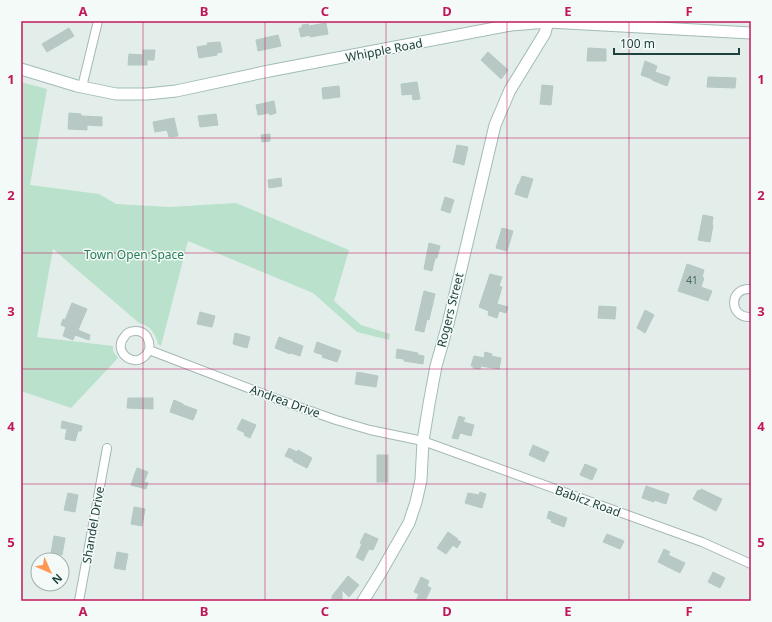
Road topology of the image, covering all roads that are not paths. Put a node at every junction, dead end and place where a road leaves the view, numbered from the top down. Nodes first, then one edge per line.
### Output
1 (98, 21) edge
2 (548, 21) edge
3 (751, 33) edge
4 (21, 69) edge
5 (82, 87) junction
6 (751, 288) edge
7 (751, 317) edge
8 (149, 350) dead end
9 (423, 441) junction
10 (107, 448) dead end
11 (751, 564) edge
12 (79, 601) edge
13 (363, 601) edge

1 - 5 street
2 - 3 main road, Whipple Road
2 - 5 main road, Whipple Road
2 - 9 main road, Rogers Street
4 - 5 main road, Whipple Road
6 - 7 street
8 - 9 street, Andrea Drive
9 - 11 street, Babicz Road
9 - 13 main road, Rogers Street
10 - 12 street, Shandel Drive

